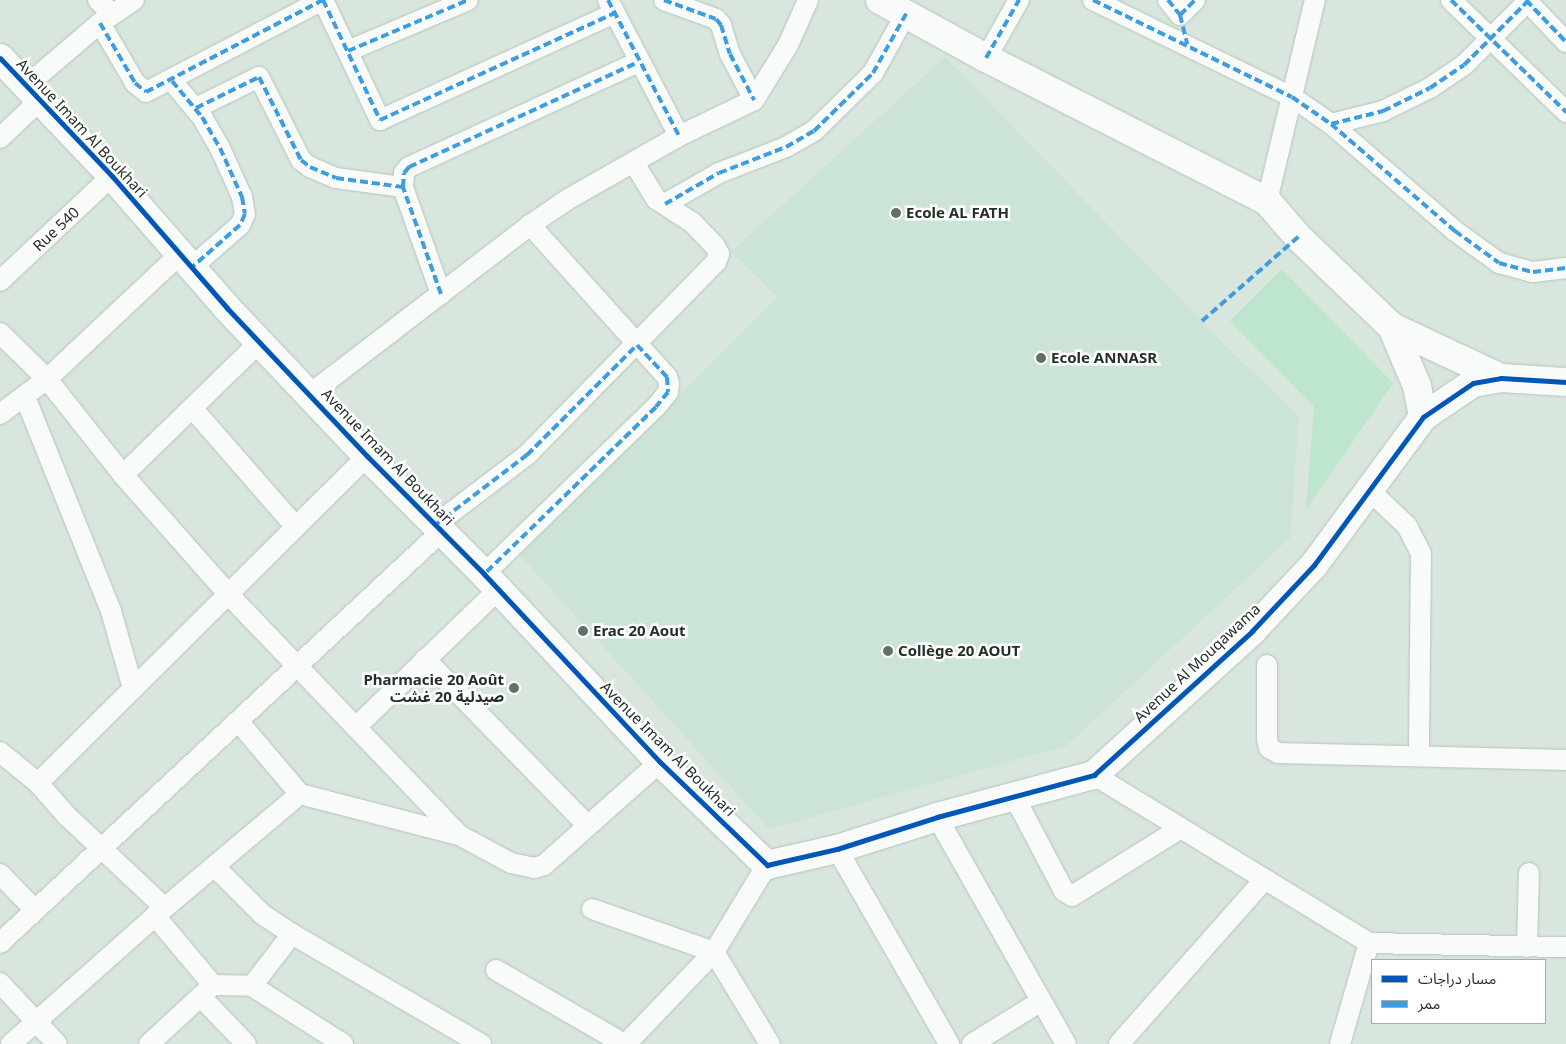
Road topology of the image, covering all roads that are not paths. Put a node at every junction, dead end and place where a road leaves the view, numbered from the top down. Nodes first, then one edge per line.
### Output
1 (98, 0) edge
2 (134, 0) edge
3 (468, 0) edge
4 (664, 0) edge
5 (808, 0) edge
6 (880, 0) edge
7 (1019, 0) edge
8 (1093, 0) edge
9 (1195, 0) edge
10 (1315, 0) edge
11 (1451, 0) edge
12 (1527, 1) edge
13 (611, 7) edge
14 (1174, 8) edge
15 (906, 14) junction
16 (106, 18) junction
17 (1492, 37) junction
18 (1566, 42) edge
19 (1187, 44) junction
20 (348, 51) junction
21 (0, 58) edge
22 (986, 58) junction
23 (638, 62) junction
24 (172, 81) junction
25 (33, 93) junction
26 (1292, 98) junction
27 (754, 100) junction
28 (196, 108) junction
29 (1566, 112) edge
30 (1331, 124) junction
31 (679, 136) junction
32 (0, 138) edge
33 (634, 164) junction
34 (112, 176) junction
35 (403, 187) junction
36 (1267, 201) junction
37 (665, 204) junction
38 (530, 225) junction
39 (186, 260) junction
40 (1566, 268) edge
41 (0, 281) edge
42 (441, 294) junction
43 (1392, 327) junction
44 (0, 333) edge
45 (261, 342) junction
46 (638, 345) junction
47 (1501, 378) junction
48 (47, 379) junction
49 (1566, 382) edge
50 (310, 394) junction
51 (25, 397) junction
52 (193, 409) junction
53 (0, 414) edge
54 (1423, 417) junction
55 (367, 456) junction
56 (123, 476) junction
57 (1370, 491) junction
58 (295, 526) junction
59 (439, 528) junction
60 (491, 582) junction
61 (229, 595) junction
62 (426, 659) junction
63 (298, 664) junction
64 (1267, 665) dead end
65 (133, 688) junction
66 (238, 721) junction
67 (356, 726) junction
68 (0, 752) edge
69 (1419, 756) junction
70 (1566, 760) edge
71 (660, 762) junction
72 (1094, 775) junction
73 (38, 784) junction
74 (300, 794) junction
75 (1015, 798) junction
76 (937, 817) junction
77 (588, 826) junction
78 (1182, 828) junction
79 (459, 835) junction
80 (102, 848) junction
81 (837, 849) junction
82 (767, 865) junction
83 (215, 867) junction
84 (1529, 873) dead end
85 (0, 874) edge
86 (1265, 879) junction
87 (592, 909) dead end
88 (34, 910) junction
89 (160, 912) junction
90 (292, 934) junction
91 (0, 942) edge
92 (1369, 943) junction
93 (1527, 947) junction
94 (1566, 947) edge
95 (714, 952) junction
96 (496, 970) dead end
97 (0, 983) edge
98 (252, 986) junction
99 (207, 991) junction
100 (1041, 1001) junction
101 (36, 1021) junction
102 (11, 1044) edge
103 (58, 1044) edge
104 (149, 1044) edge
105 (246, 1044) edge
106 (343, 1044) edge
107 (481, 1044) edge
108 (625, 1044) edge
109 (770, 1044) edge
110 (949, 1044) edge
111 (972, 1044) edge
112 (1066, 1044) edge
113 (1119, 1044) edge
114 (1340, 1044) edge

1 - 16 street
2 - 16 street
3 - 20 street
4 - 27 street
5 - 27 street
6 - 15 street
7 - 22 street
8 - 19 street
9 - 14 street
10 - 26 street
11 - 17 street
12 - 17 street
12 - 18 street
13 - 20 street
13 - 23 street
14 - 19 street
15 - 22 street
15 - 37 street
16 - 24 street
16 - 25 street
17 - 29 street
17 - 30 street
19 - 26 street
20 - 24 street
21 - 25 street, Avenue Imam Al Boukhari
22 - 36 street
23 - 31 street
23 - 35 street
24 - 28 street
25 - 32 street
25 - 34 street, Avenue Imam Al Boukhari
26 - 30 street
26 - 36 street
27 - 31 street
28 - 35 street
28 - 39 street
30 - 40 street
31 - 33 street
33 - 37 street
33 - 38 street
34 - 39 street, Avenue Imam Al Boukhari
34 - 41 street, Rue 540
35 - 42 street
36 - 43 street
37 - 46 street
38 - 42 street
38 - 46 street
39 - 45 street, Avenue Imam Al Boukhari
39 - 48 street
42 - 50 street
43 - 47 street
43 - 54 street
44 - 48 street
45 - 50 street, Avenue Imam Al Boukhari
45 - 52 street
46 - 59 street
46 - 60 street
47 - 49 street, Avenue Al Mouqawama
47 - 54 street, Avenue Al Mouqawama
48 - 51 street
48 - 56 street
50 - 55 street, Avenue Imam Al Boukhari
51 - 53 street
51 - 65 street
52 - 56 street
52 - 58 street
54 - 57 street, Avenue Al Mouqawama
55 - 58 street
55 - 59 street, Avenue Imam Al Boukhari
56 - 61 street
57 - 69 street
57 - 72 street, Avenue Al Mouqawama
58 - 61 street
59 - 60 street, Avenue Imam Al Boukhari
59 - 63 street
60 - 62 street
60 - 71 street, Avenue Imam Al Boukhari
61 - 63 street
61 - 65 street
62 - 67 street
62 - 77 street
63 - 66 street
63 - 67 street
64 - 69 street
65 - 73 street
66 - 74 street
66 - 80 street
67 - 79 street
68 - 73 street
69 - 70 street
71 - 77 street
71 - 82 street, Avenue Imam Al Boukhari
72 - 75 street, Avenue Al Mouqawama
72 - 78 street
73 - 80 street
74 - 79 street
74 - 83 street
75 - 76 street, Avenue Al Mouqawama
75 - 78 street
76 - 81 street, Avenue Al Mouqawama
76 - 100 street
77 - 79 street
78 - 86 street
80 - 88 street
80 - 89 street
81 - 82 street, Avenue Al Mouqawama
81 - 110 street
82 - 95 street
83 - 89 street
83 - 90 street
84 - 93 street
85 - 88 street
86 - 92 street
86 - 113 street
87 - 95 street
88 - 91 street
89 - 99 street
89 - 101 street
90 - 98 street
90 - 107 street
92 - 93 street
92 - 114 street
93 - 94 street
95 - 108 street
95 - 109 street
96 - 108 street
97 - 101 street
98 - 99 street
98 - 106 street
99 - 104 street
99 - 105 street
100 - 111 street
100 - 112 street
101 - 102 street
101 - 103 street

